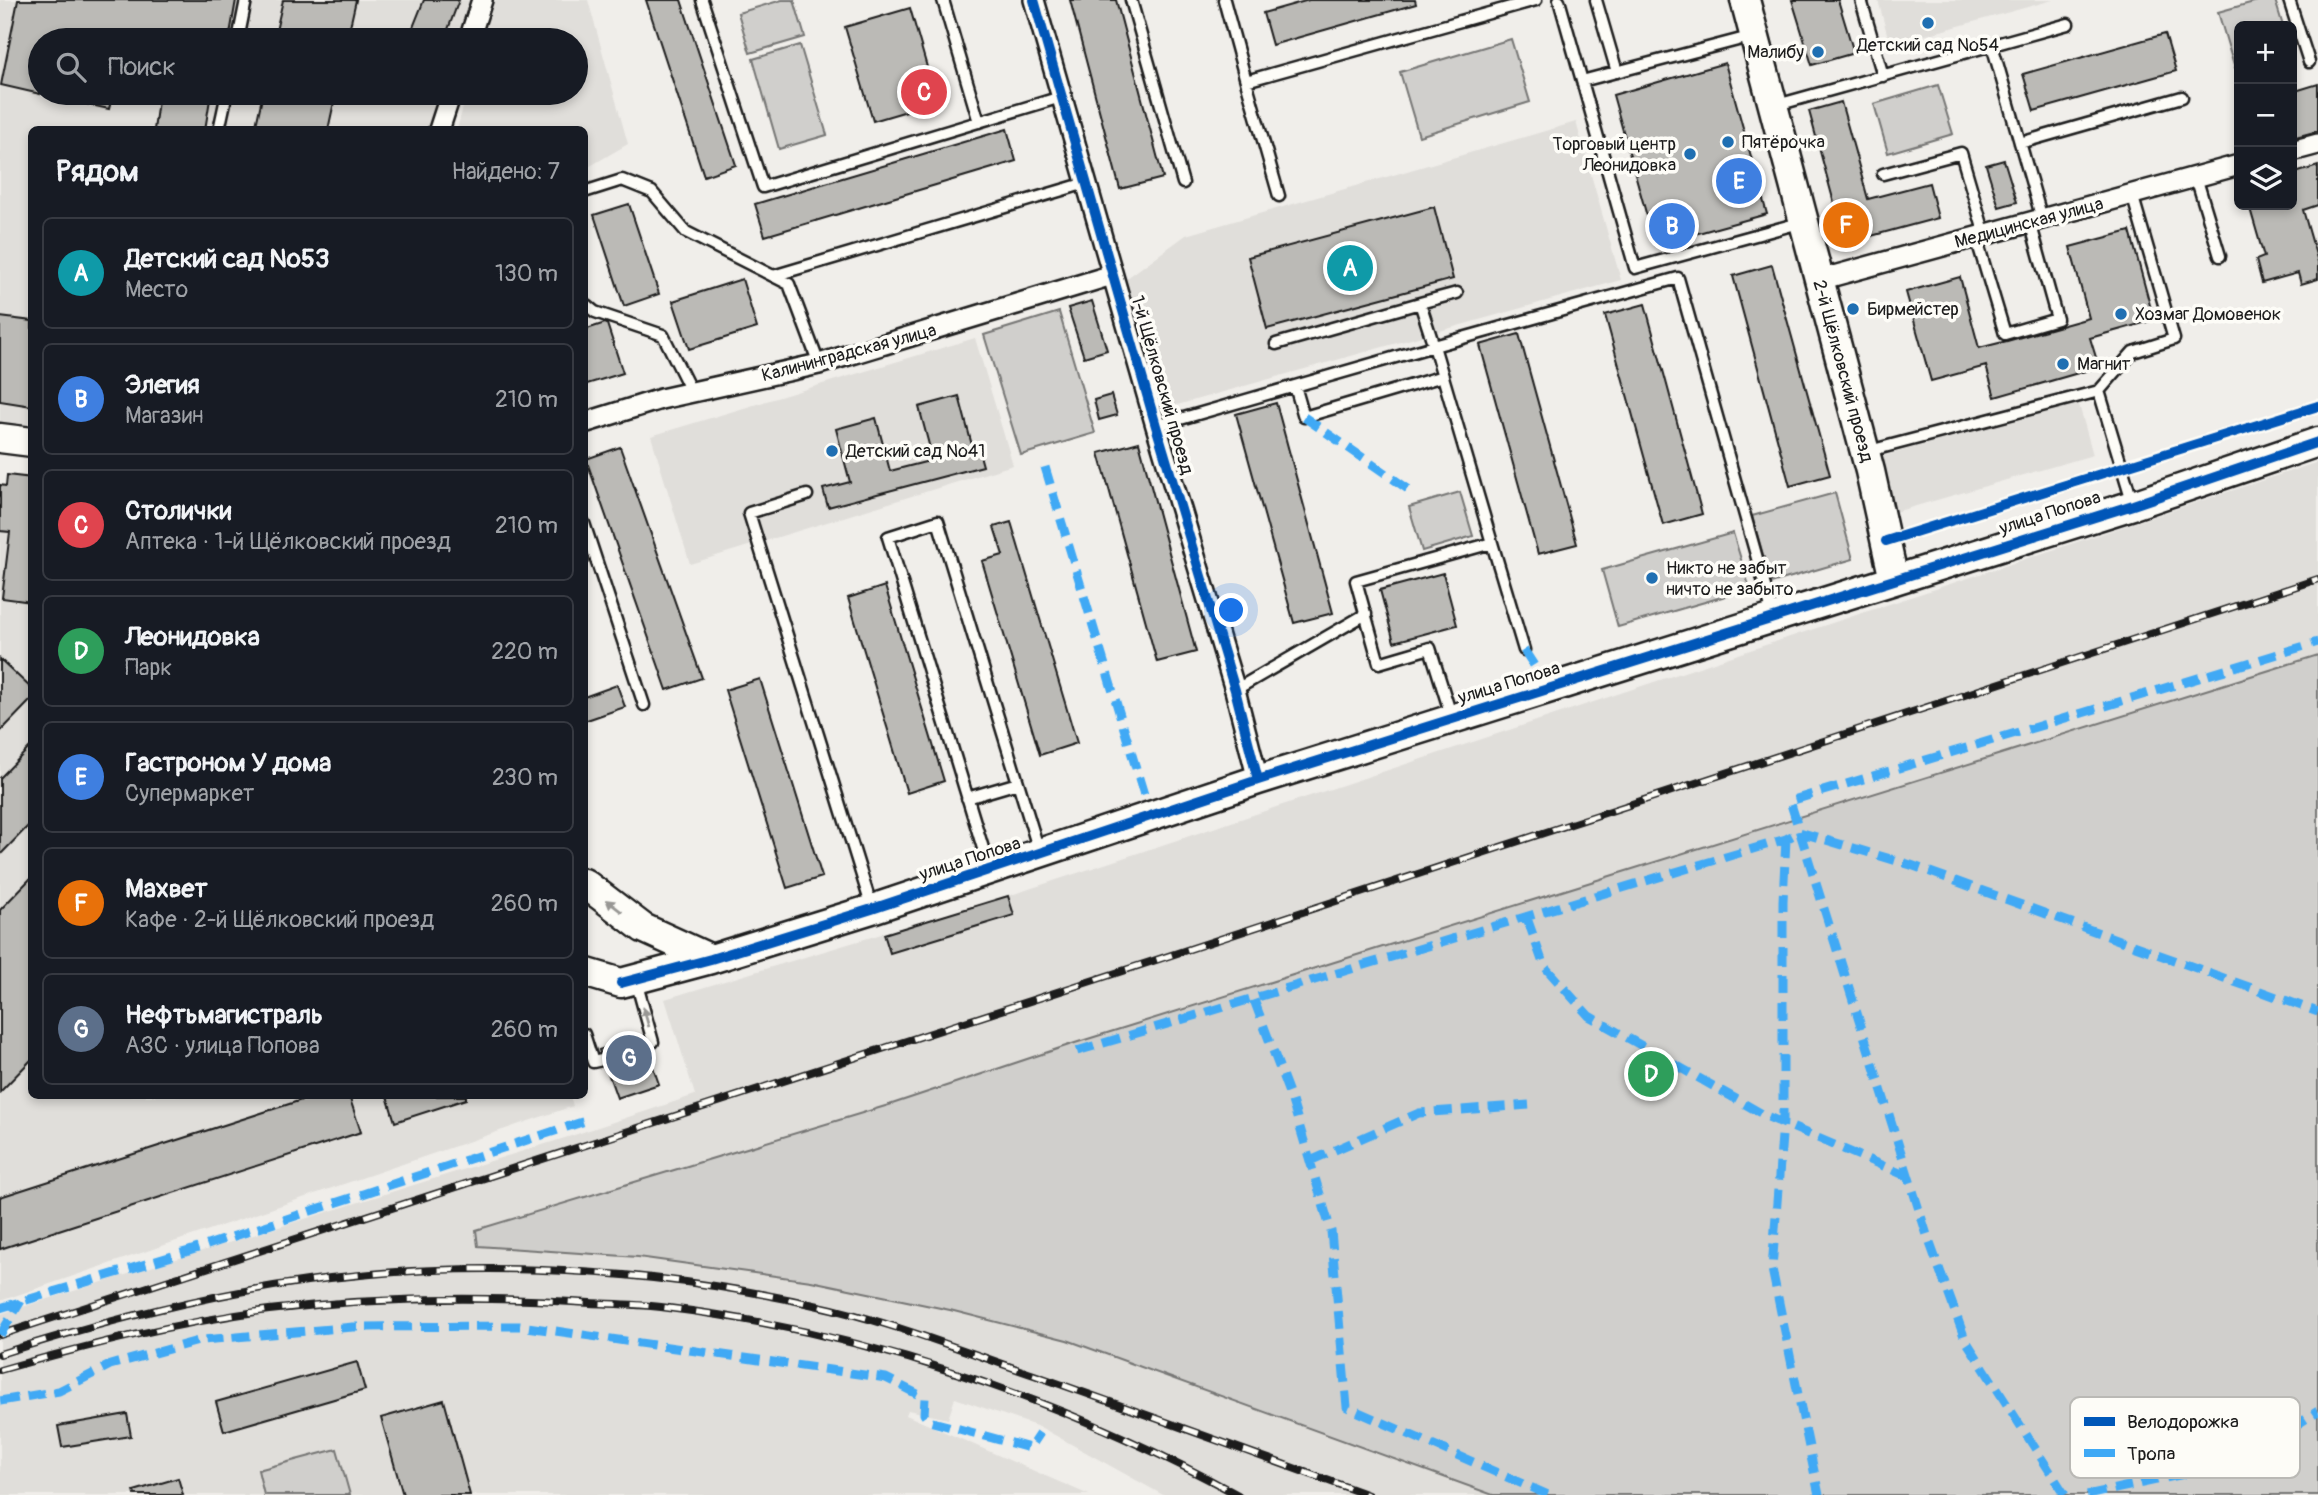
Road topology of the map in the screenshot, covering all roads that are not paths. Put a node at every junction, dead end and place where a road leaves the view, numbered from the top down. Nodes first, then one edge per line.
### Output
1 (246, 0) edge
2 (482, 0) edge
3 (702, 0) edge
4 (943, 0) edge
5 (1034, 0) edge
6 (1130, 0) edge
7 (1224, 0) edge
8 (1536, 0) edge
9 (1559, 0) edge
10 (1596, 0) edge
11 (1745, 0) edge
12 (1861, 0) edge
13 (2289, 0) edge
14 (2068, 24) dead end
15 (240, 28) edge
16 (473, 28) edge
17 (1755, 36) junction
18 (1992, 45) junction
19 (2309, 62) dead end
20 (1617, 72) junction
21 (1883, 76) junction
22 (1246, 81) junction
23 (1582, 81) junction
24 (1061, 97) junction
25 (2182, 97) dead end
26 (224, 105) edge
27 (448, 105) edge
28 (1773, 106) junction
29 (979, 122) junction
30 (220, 126) edge
31 (440, 126) edge
32 (2020, 143) junction
33 (2318, 144) edge
34 (2297, 150) edge
35 (2234, 166) edge
36 (1882, 174) dead end
37 (2196, 177) junction
38 (1086, 183) junction
39 (1183, 183) dead end
40 (588, 191) edge
41 (2132, 194) junction
42 (1279, 196) dead end
43 (2036, 221) junction
44 (1803, 222) junction
45 (1981, 236) junction
46 (2220, 256) dead end
47 (1112, 275) junction
48 (773, 276) junction
49 (1819, 280) junction
50 (1457, 293) dead end
51 (1420, 303) junction
52 (588, 306) edge
53 (1276, 344) dead end
54 (1434, 346) junction
55 (820, 363) junction
56 (1443, 376) junction
57 (1295, 386) junction
58 (2099, 391) junction
59 (692, 393) junction
60 (588, 423) edge
61 (1156, 426) junction
62 (0, 438) edge
63 (28, 442) edge
64 (2318, 442) edge
65 (1865, 452) junction
66 (807, 495) dead end
67 (2133, 505) junction
68 (588, 535) edge
69 (1492, 543) junction
70 (1894, 580) junction
71 (1366, 614) junction
72 (1774, 618) junction
73 (1524, 650) dead end
74 (1235, 690) junction
75 (644, 705) dead end
76 (1452, 719) junction
77 (1258, 780) junction
78 (1018, 783) junction
79 (967, 798) junction
80 (1040, 855) junction
81 (990, 870) junction
82 (588, 886) edge
83 (872, 909) junction
84 (643, 928) junction
85 (710, 958) junction
86 (588, 973) edge
87 (628, 981) junction
88 (588, 1046) edge
89 (641, 1046) dead end
90 (602, 1060) dead end

1 - 15 lane
2 - 16 street
3 - 29 lane
4 - 29 lane
5 - 24 street, 1-й Щёлковский проезд
6 - 39 lane
7 - 22 lane
8 - 22 lane
9 - 23 lane
10 - 20 lane
11 - 17 street, 2-й Щёлковский проезд
12 - 21 lane
13 - 19 lane
14 - 18 lane
17 - 20 lane
17 - 28 street, 2-й Щёлковский проезд
18 - 21 lane
18 - 32 lane
20 - 23 lane
21 - 28 lane
22 - 42 lane
23 - 44 lane
24 - 29 lane
24 - 38 street, 1-й Щёлковский проезд
25 - 32 lane
26 - 30 lane
27 - 31 street
28 - 44 street, 2-й Щёлковский проезд
32 - 43 lane
33 - 34 street
35 - 37 street, Медицинская улица
36 - 45 lane
37 - 41 street, Медицинская улица
37 - 46 lane
38 - 47 street, 1-й Щёлковский проезд
38 - 48 lane
40 - 48 lane
41 - 43 street, Медицинская улица
41 - 58 lane
43 - 45 street, Медицинская улица
43 - 45 lane
44 - 49 street, 2-й Щёлковский проезд
45 - 49 street, Медицинская улица
47 - 55 street, Калининградская улица
47 - 61 street, 1-й Щёлковский проезд
48 - 55 lane
49 - 65 street, 2-й Щёлковский проезд
50 - 51 lane
51 - 53 lane
51 - 54 lane
52 - 59 lane
54 - 56 lane
54 - 57 lane
54 - 72 lane
55 - 59 street, Калининградская улица
56 - 57 lane
56 - 69 lane
57 - 61 lane
58 - 65 lane
58 - 67 lane
59 - 60 street, Калининградская улица
61 - 74 street, 1-й Щёлковский проезд
62 - 63 street
64 - 67 street, улица Попова
65 - 70 street, 2-й Щёлковский проезд
66 - 83 lane
67 - 70 street, улица Попова
68 - 75 lane
69 - 71 lane
69 - 73 lane
70 - 72 street, улица Попова
71 - 74 lane
71 - 76 lane
72 - 76 street, улица Попова
74 - 77 street, 1-й Щёлковский проезд
76 - 77 street, улица Попова
77 - 80 street, улица Попова
78 - 79 lane
78 - 79 lane
78 - 80 lane
79 - 81 lane
80 - 81 street, улица Попова
81 - 83 street, улица Попова
84 -> 82 street
83 - 85 street, улица Попова
84 - 85 street
84 - 87 street
85 - 87 street, улица Попова
86 - 87 street
89 -> 87 lane
88 - 90 lane

